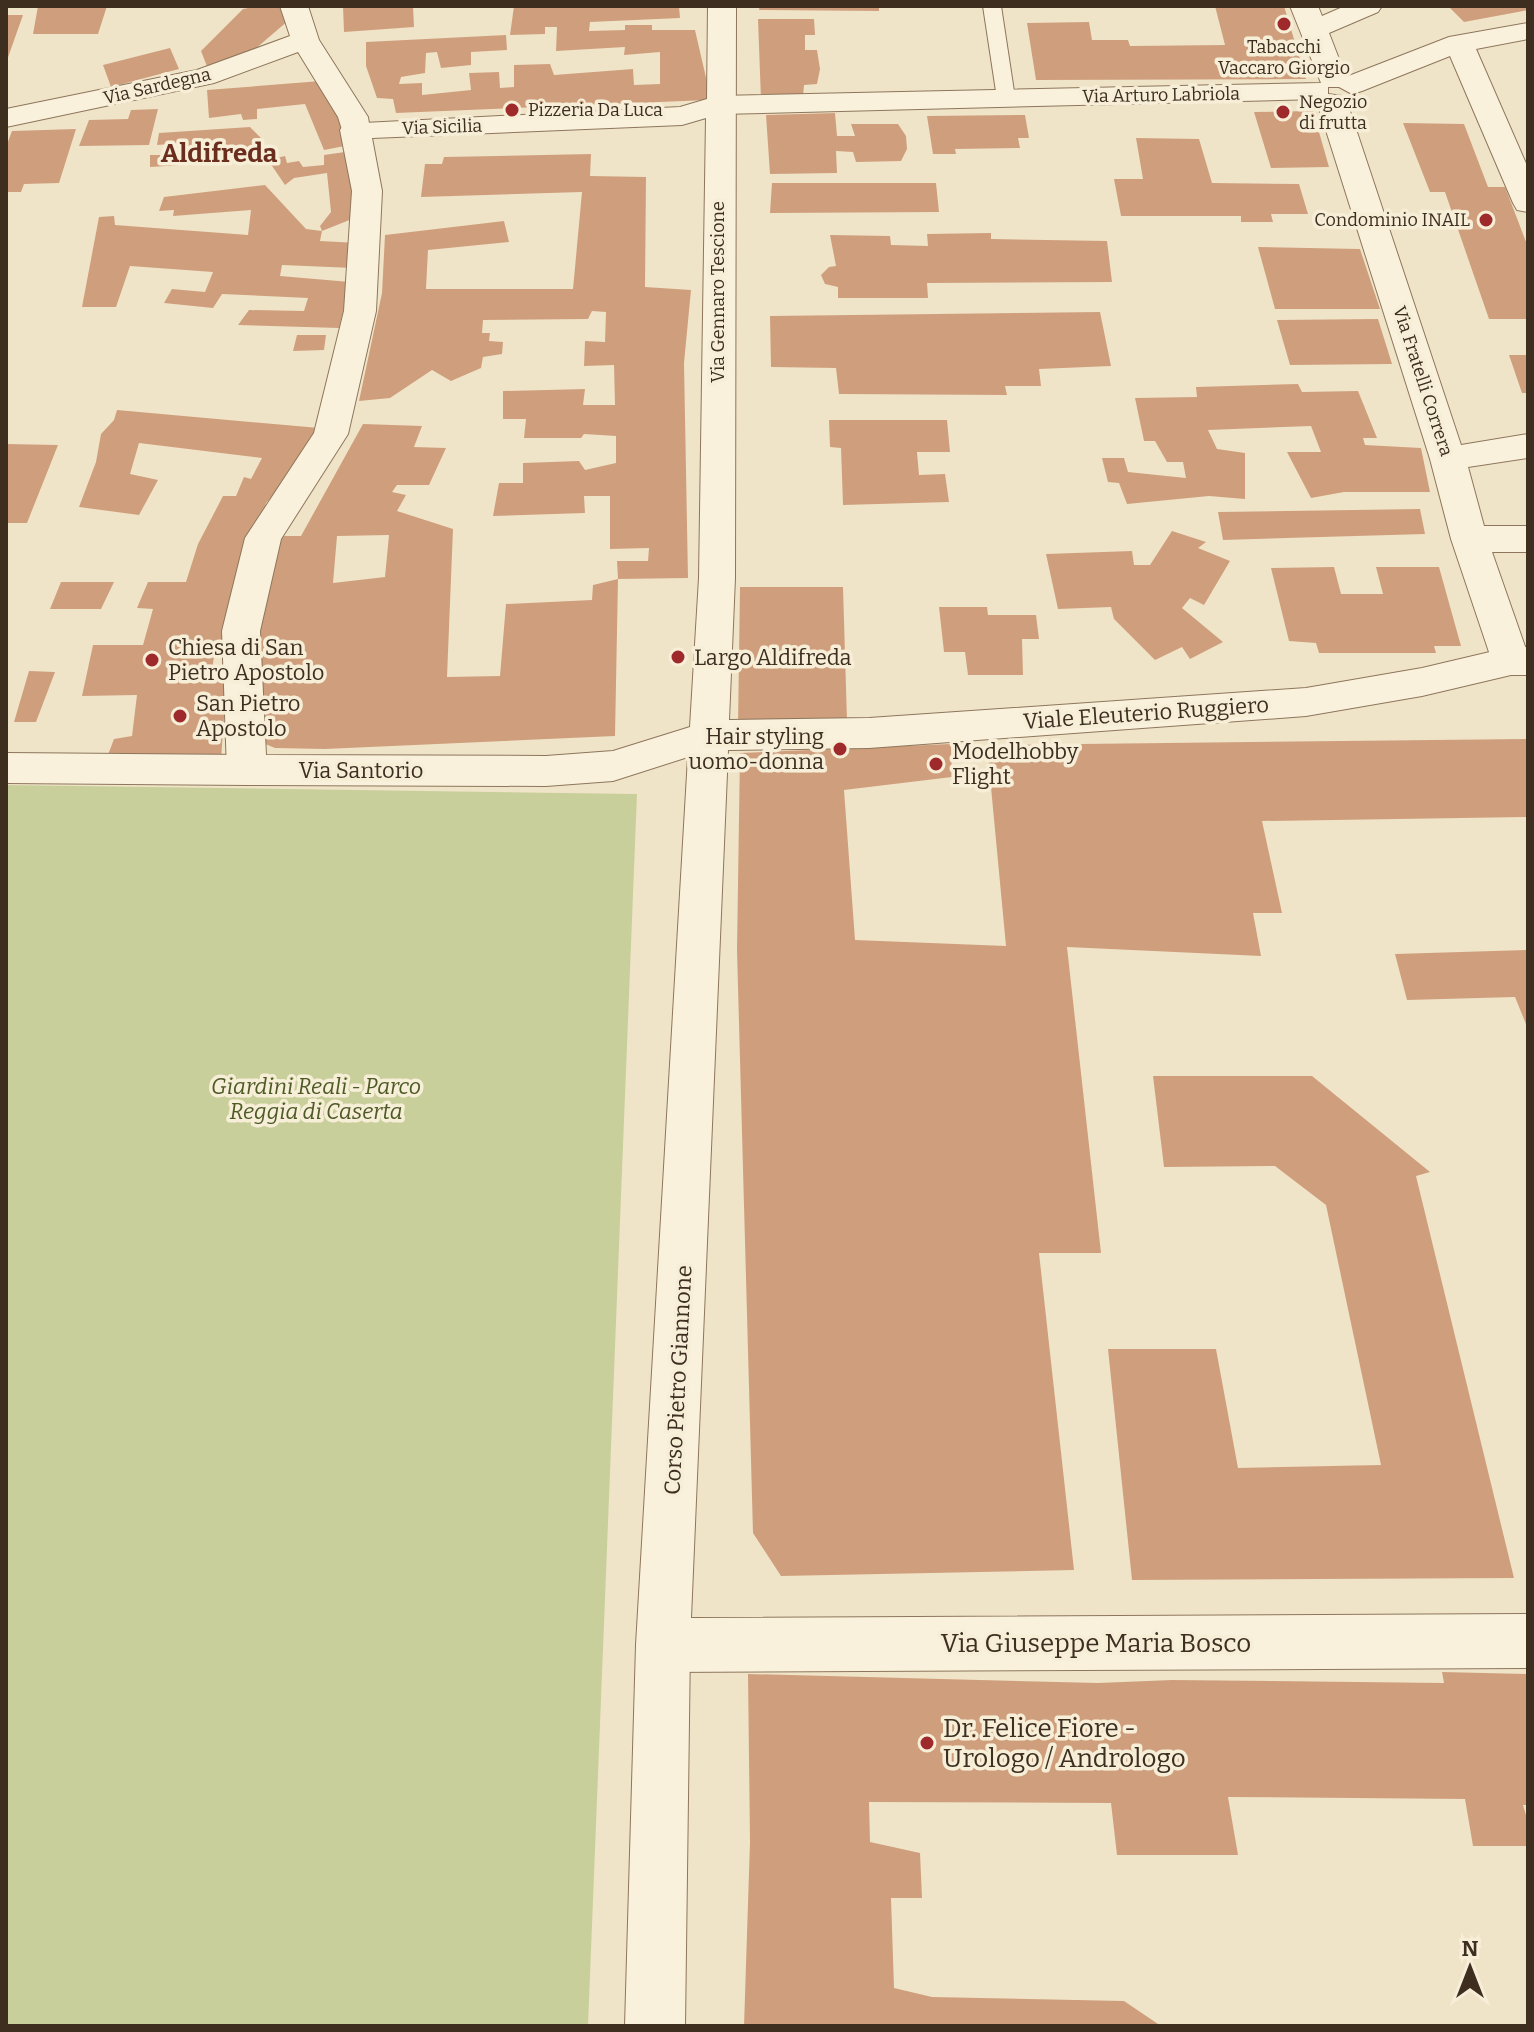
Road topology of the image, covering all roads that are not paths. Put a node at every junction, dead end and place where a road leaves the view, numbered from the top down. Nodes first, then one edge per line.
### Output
1 (294, 6) edge
2 (722, 6) edge
3 (992, 6) edge
4 (1368, 6) edge
5 (1308, 18) edge
6 (1528, 31) edge
7 (305, 40) junction
8 (1459, 43) junction
9 (1333, 89) junction
10 (1006, 98) junction
11 (719, 105) junction
12 (6, 118) edge
13 (355, 130) junction
14 (1528, 203) edge
15 (1528, 446) edge
16 (1448, 459) junction
17 (1469, 539) junction
18 (1528, 539) edge
19 (1519, 661) edge
20 (711, 735) junction
21 (6, 768) edge
22 (247, 770) junction
23 (1528, 1641) edge
24 (663, 1645) junction
25 (655, 2026) edge

1 - 7 street
2 - 11 street, Via Gennaro Tescione
3 - 10 lane
4 - 5 street
5 - 9 street, Via Fratelli Correra
6 - 8 street
7 - 12 street, Via Sardegna
7 - 13 street
8 - 9 street
8 - 14 street
9 - 10 street, Via Arturo Labriola
9 - 16 street, Via Fratelli Correra
10 - 11 street, Via Arturo Labriola
11 - 13 street, Via Sicilia
11 - 20 street, Via Gennaro Tescione
13 - 22 street
15 - 16 street
16 - 17 street, Via Fratelli Correra
17 - 18 street
17 - 19 street, Via Fratelli Correra
19 - 20 street, Viale Eleuterio Ruggiero
20 - 22 street, Via Santorio
20 - 24 street, Corso Pietro Giannone
21 - 22 street, Via Santorio
23 - 24 street, Via Giuseppe Maria Bosco
24 - 25 street, Corso Pietro Giannone

